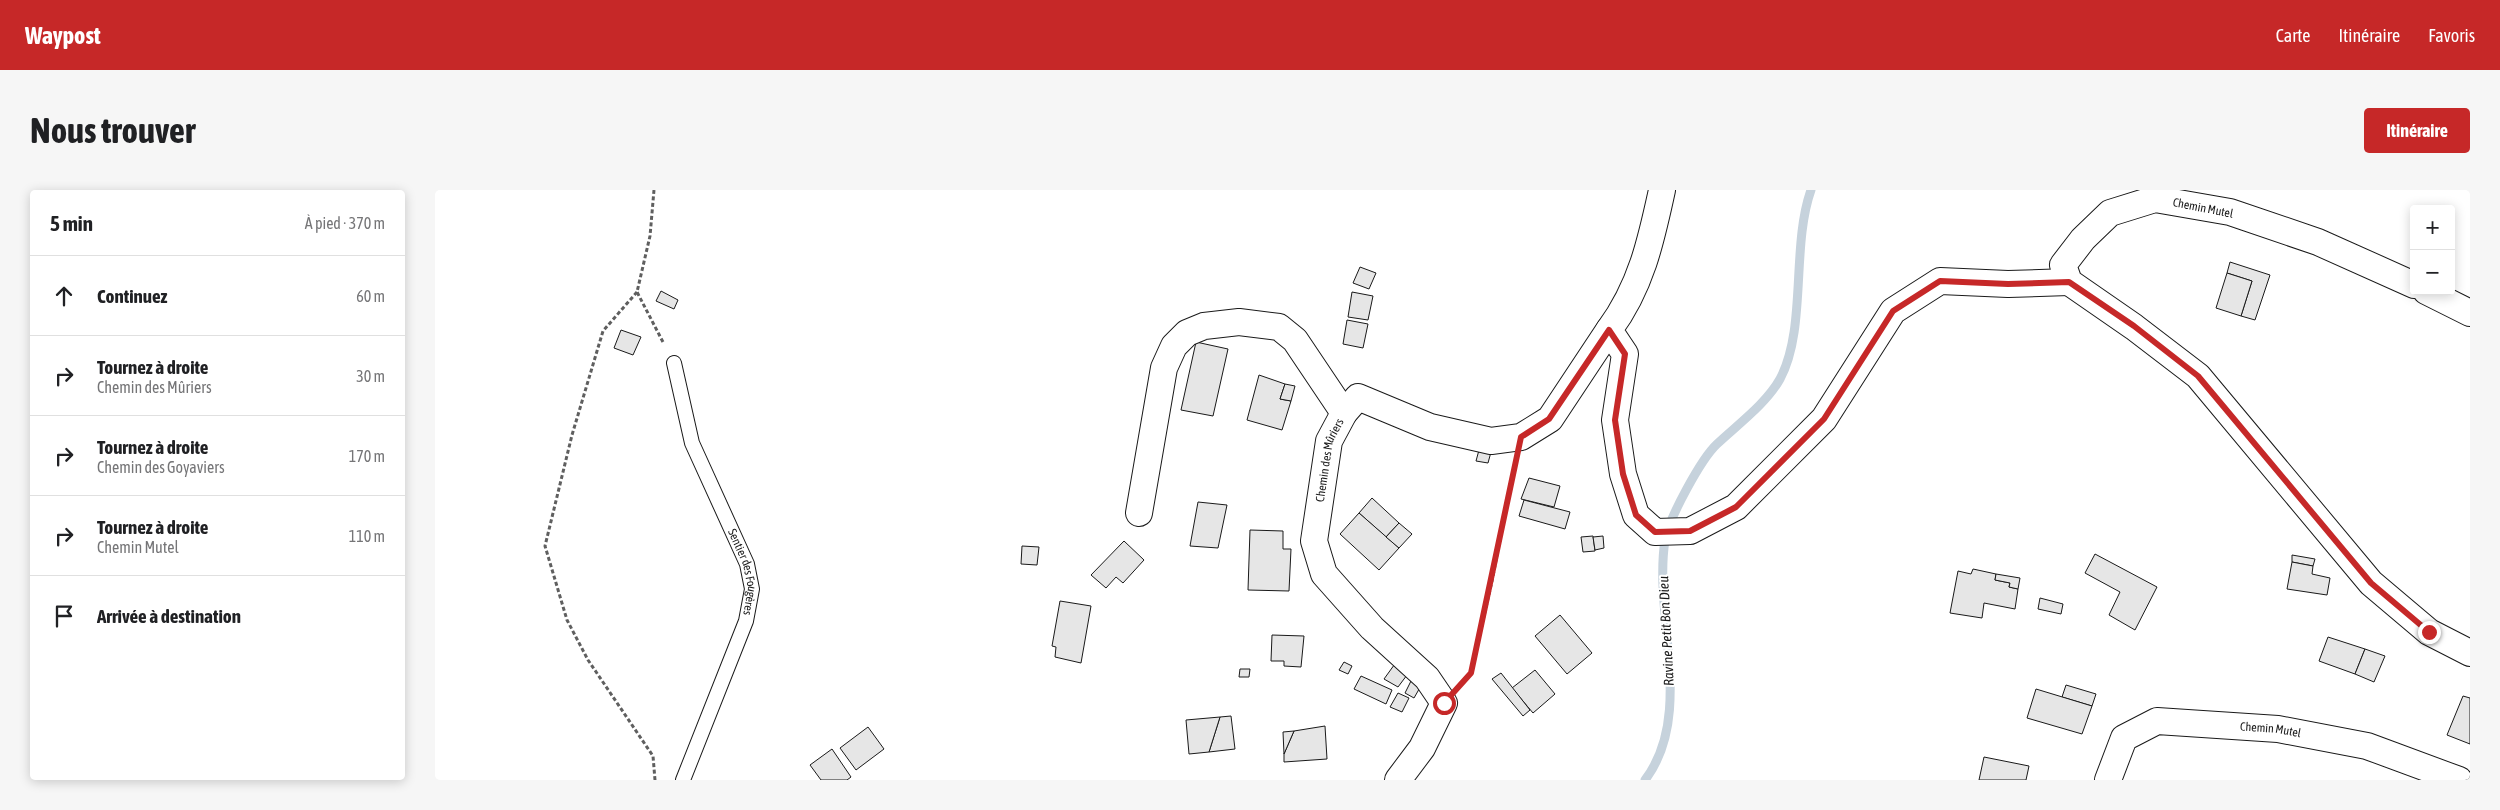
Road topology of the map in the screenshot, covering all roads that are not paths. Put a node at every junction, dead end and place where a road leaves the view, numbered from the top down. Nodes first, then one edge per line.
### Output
1 (1662, 190) edge
2 (2069, 282) junction
3 (2410, 283) edge
4 (2434, 295) edge
5 (2470, 313) edge
6 (1609, 330) junction
7 (674, 363) road end
8 (1344, 413) junction
9 (1139, 513) dead end
10 (2470, 653) edge
11 (683, 780) edge
12 (1399, 780) edge
13 (2108, 780) edge
14 (2459, 780) edge

1 - 6 street, Chemin des Mûriers
2 - 3 street, Chemin Mutel
2 - 6 street
2 - 10 street
4 - 5 street
6 - 8 street, Chemin des Mûriers
7 - 11 lane, Sentier des Fougères
8 - 9 street
8 - 12 street, Chemin des Mûriers
13 - 14 street, Chemin Mutel

